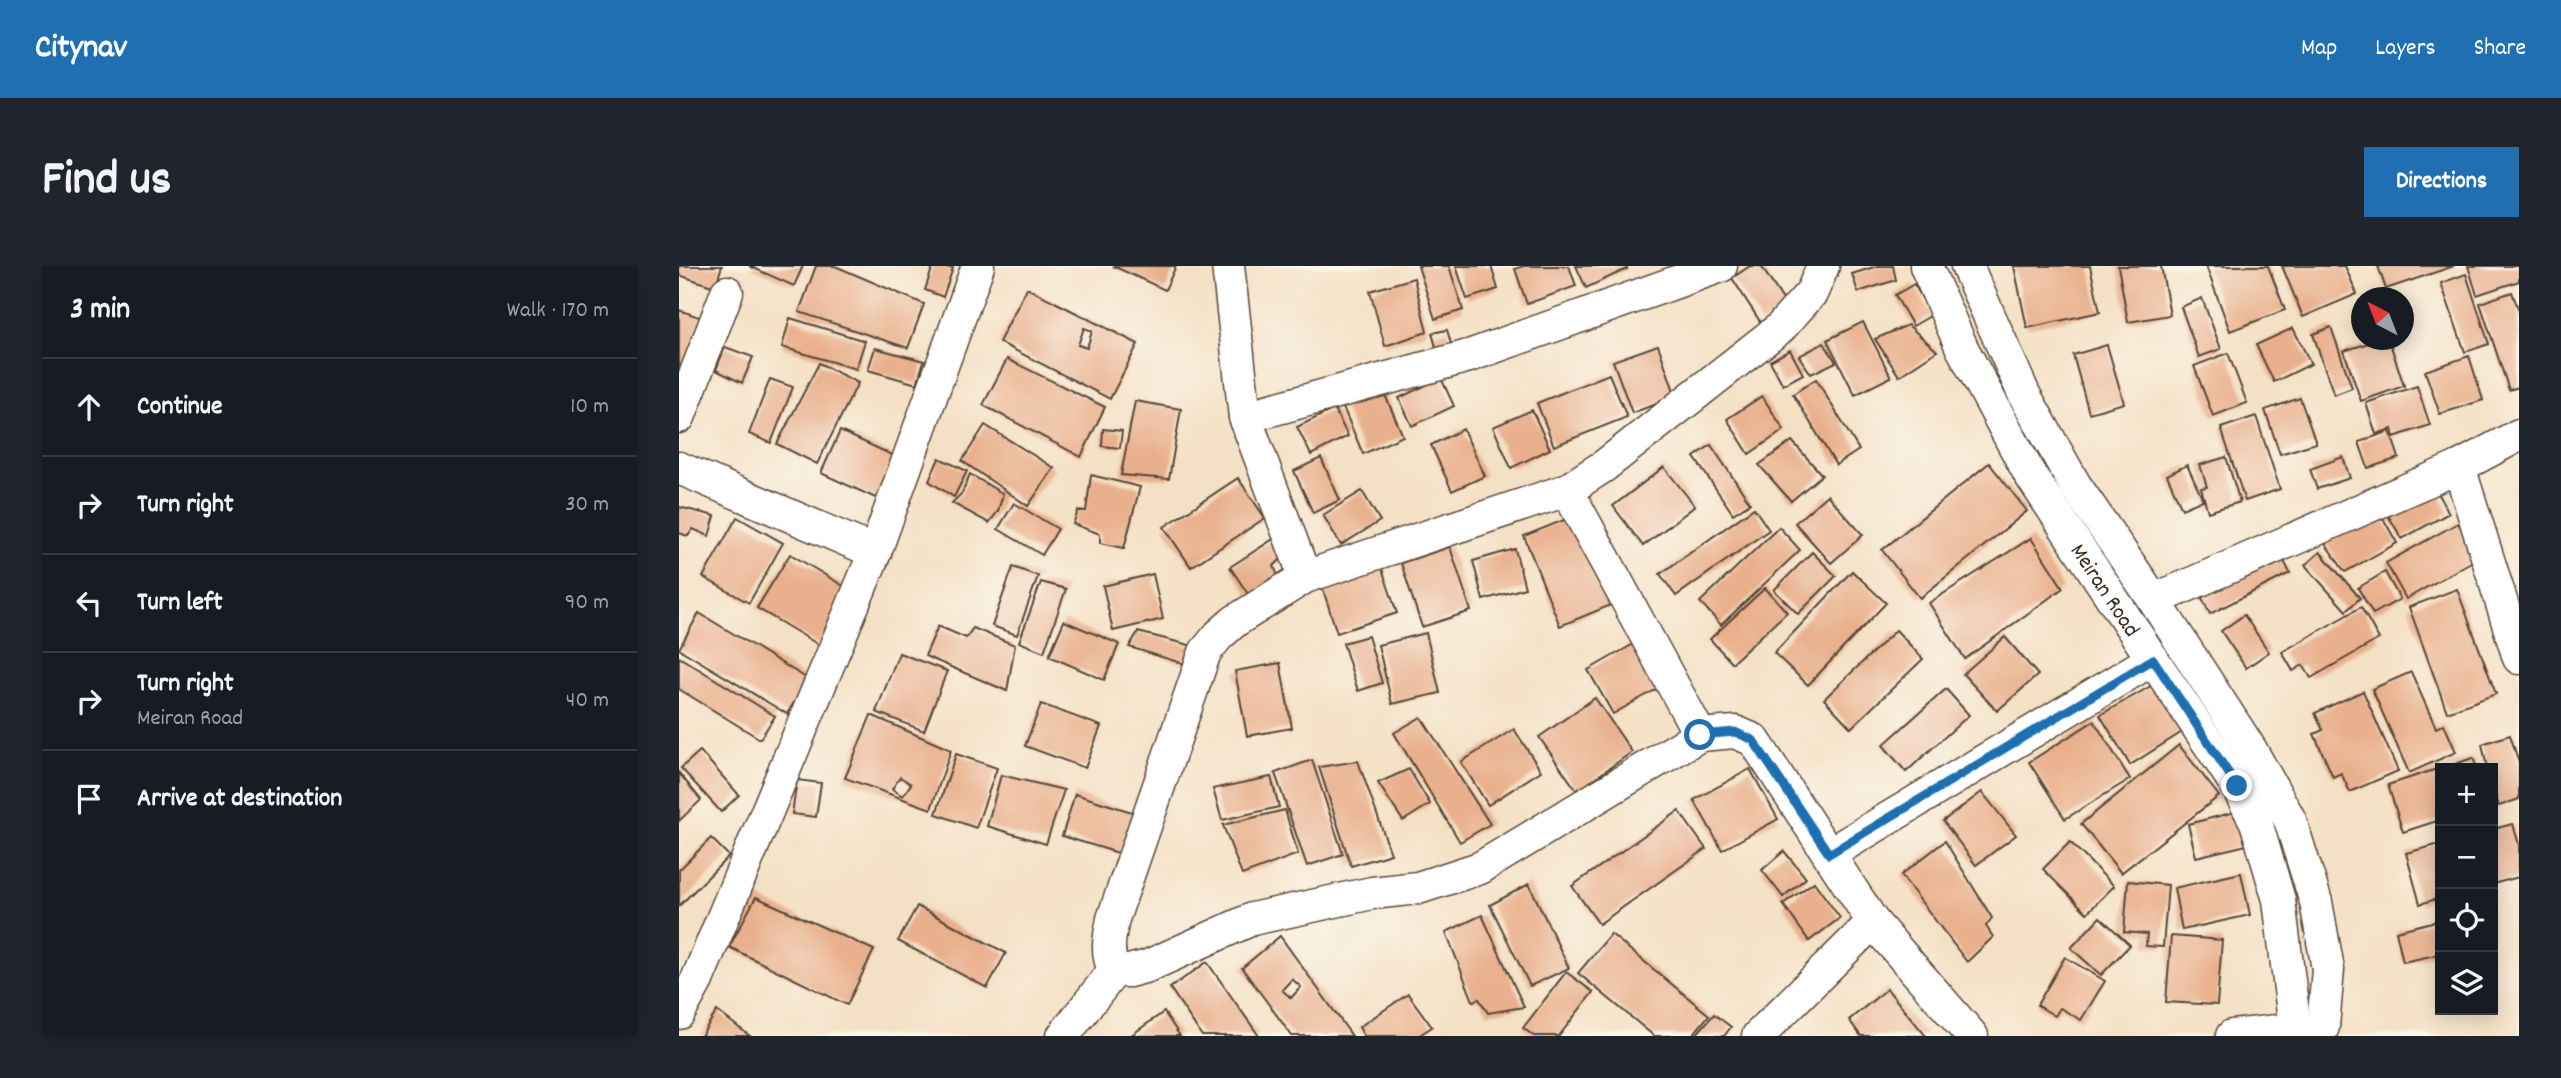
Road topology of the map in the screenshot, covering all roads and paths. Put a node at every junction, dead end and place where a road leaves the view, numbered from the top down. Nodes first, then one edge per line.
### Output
1 (978, 266) edge
2 (1227, 266) edge
3 (1721, 266) edge
4 (1823, 266) edge
5 (1926, 266) edge
6 (1967, 266) edge
7 (727, 292) dead end
8 (679, 417) edge
9 (1245, 417) junction
10 (2519, 435) edge
11 (2459, 467) junction
12 (679, 468) edge
13 (1567, 490) junction
14 (875, 552) junction
15 (1305, 577) junction
16 (2154, 600) junction
17 (2519, 658) edge
18 (2153, 659) junction
19 (1700, 735) junction
20 (1829, 854) junction
21 (1873, 922) junction
22 (1114, 971) junction
23 (688, 976) edge
24 (679, 1013) edge
25 (2305, 1033) edge
26 (1063, 1036) edge
27 (1758, 1036) edge
28 (1972, 1036) edge
29 (2232, 1036) edge

1 - 14 street
2 - 9 street
3 - 9 street
4 - 13 street
5 - 18 street, Meiran Road
6 - 16 street, Meiran Road
7 - 8 street
9 - 15 street
10 - 11 street
11 - 16 street
11 - 17 street
12 - 14 street
13 - 15 street
13 - 19 street
14 - 23 street
15 - 22 street
16 - 25 street, Meiran Road
18 - 20 street
18 - 25 street, Meiran Road
19 - 20 street
19 - 22 street
20 - 21 street
21 - 27 street
21 - 28 street
22 - 26 street
23 - 24 street
25 - 29 street

